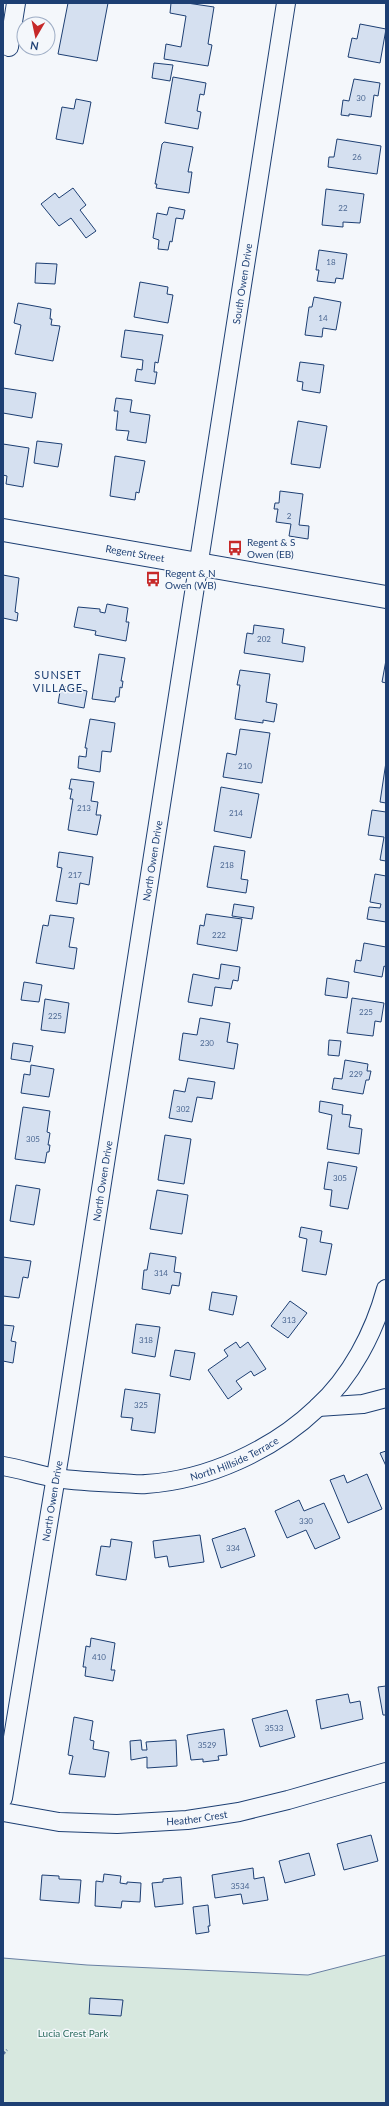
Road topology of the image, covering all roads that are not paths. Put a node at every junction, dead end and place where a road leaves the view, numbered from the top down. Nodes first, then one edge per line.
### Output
1 (16, 3) edge
2 (286, 3) edge
3 (10, 47) dead end
4 (3, 530) edge
5 (197, 564) junction
6 (386, 597) edge
7 (384, 1302) edge
8 (386, 1398) edge
9 (318, 1408) junction
10 (3, 1466) edge
11 (56, 1478) junction
12 (386, 1772) edge
13 (3, 1798) edge
14 (3, 1812) edge

1 - 3 street
2 - 5 street, South Owen Drive
4 - 5 street, Regent Street
5 - 6 street, Regent Street
5 - 11 street, North Owen Drive
7 - 9 street, North Hillside Terrace
8 - 9 street
9 - 11 street, North Hillside Terrace
10 - 11 street, North Hillside Terrace
11 - 13 street, North Owen Drive
12 - 14 street, Heather Crest

